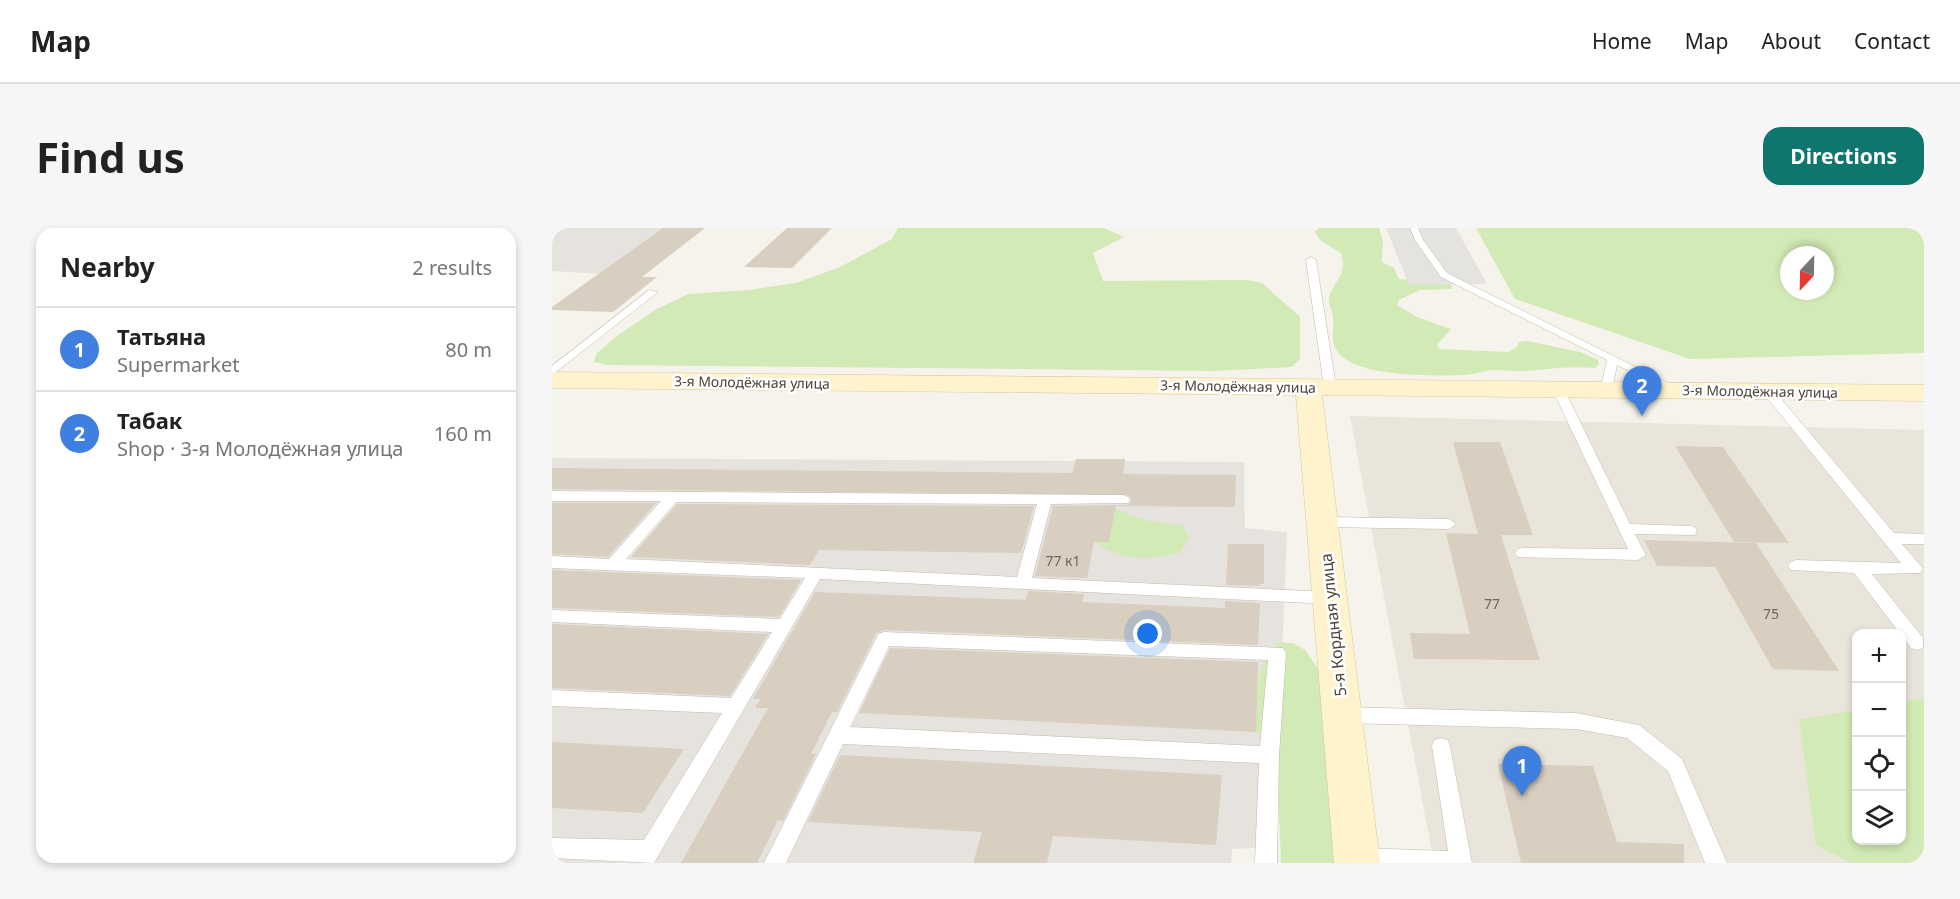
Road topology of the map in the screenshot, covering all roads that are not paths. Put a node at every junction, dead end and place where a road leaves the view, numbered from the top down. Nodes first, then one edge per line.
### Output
1 (1414, 228) edge
2 (1311, 260) dead end
3 (653, 292) dead end
4 (1613, 358) junction
5 (552, 372) edge
6 (552, 380) edge
7 (1319, 387) junction
8 (1558, 389) junction
9 (1606, 390) junction
10 (1676, 390) junction
11 (1768, 391) junction
12 (1924, 393) edge
13 (552, 496) edge
14 (671, 499) junction
15 (1045, 500) junction
16 (1123, 500) dead end
17 (1322, 522) junction
18 (1449, 524) dead end
19 (1625, 529) junction
20 (1690, 531) dead end
21 (1889, 538) junction
22 (1924, 539) edge
23 (1523, 553) dead end
24 (552, 562) edge
25 (613, 564) junction
26 (1796, 566) dead end
27 (1860, 567) junction
28 (816, 573) junction
29 (1023, 583) junction
30 (1330, 597) junction
31 (552, 616) edge
32 (784, 626) junction
33 (1917, 644) dead end
34 (552, 698) edge
35 (736, 706) junction
36 (1343, 715) junction
37 (837, 735) junction
38 (1441, 746) dead end
39 (1269, 755) junction
40 (552, 848) edge
41 (646, 857) edge
42 (1356, 861) edge
43 (1461, 862) edge
44 (776, 863) edge
45 (1266, 863) edge
46 (1716, 863) edge

1 - 4 lane
2 - 7 lane
3 - 5 lane
4 - 9 lane
4 - 10 lane
6 - 7 main road, 3-я Молодёжная улица
7 - 8 main road, 3-я Молодёжная улица
7 - 17 main road, 5-я Кордная улица
8 - 9 main road, 3-я Молодёжная улица
8 - 19 lane
9 - 10 main road, 3-я Молодёжная улица
10 - 11 main road, 3-я Молодёжная улица
11 - 12 main road, 3-я Молодёжная улица
11 - 21 lane
13 - 14 lane
14 - 15 lane
14 - 25 lane
15 - 16 lane
15 - 29 lane
17 - 18 lane
17 - 30 main road, 5-я Кордная улица
19 - 20 lane
19 - 23 lane
21 - 22 lane
21 - 27 lane
24 - 25 lane
25 - 28 lane
26 - 27 lane
27 - 33 lane
28 - 29 lane
28 - 32 lane
29 - 30 lane
30 - 36 main road, 5-я Кордная улица
31 - 32 lane
32 - 35 lane
34 - 35 lane
35 - 41 lane
36 - 42 main road, 5-я Кордная улица
36 - 46 lane
37 - 39 lane
37 - 39 lane
37 - 44 lane
38 - 43 lane
39 - 45 lane
40 - 41 lane
42 - 43 lane

